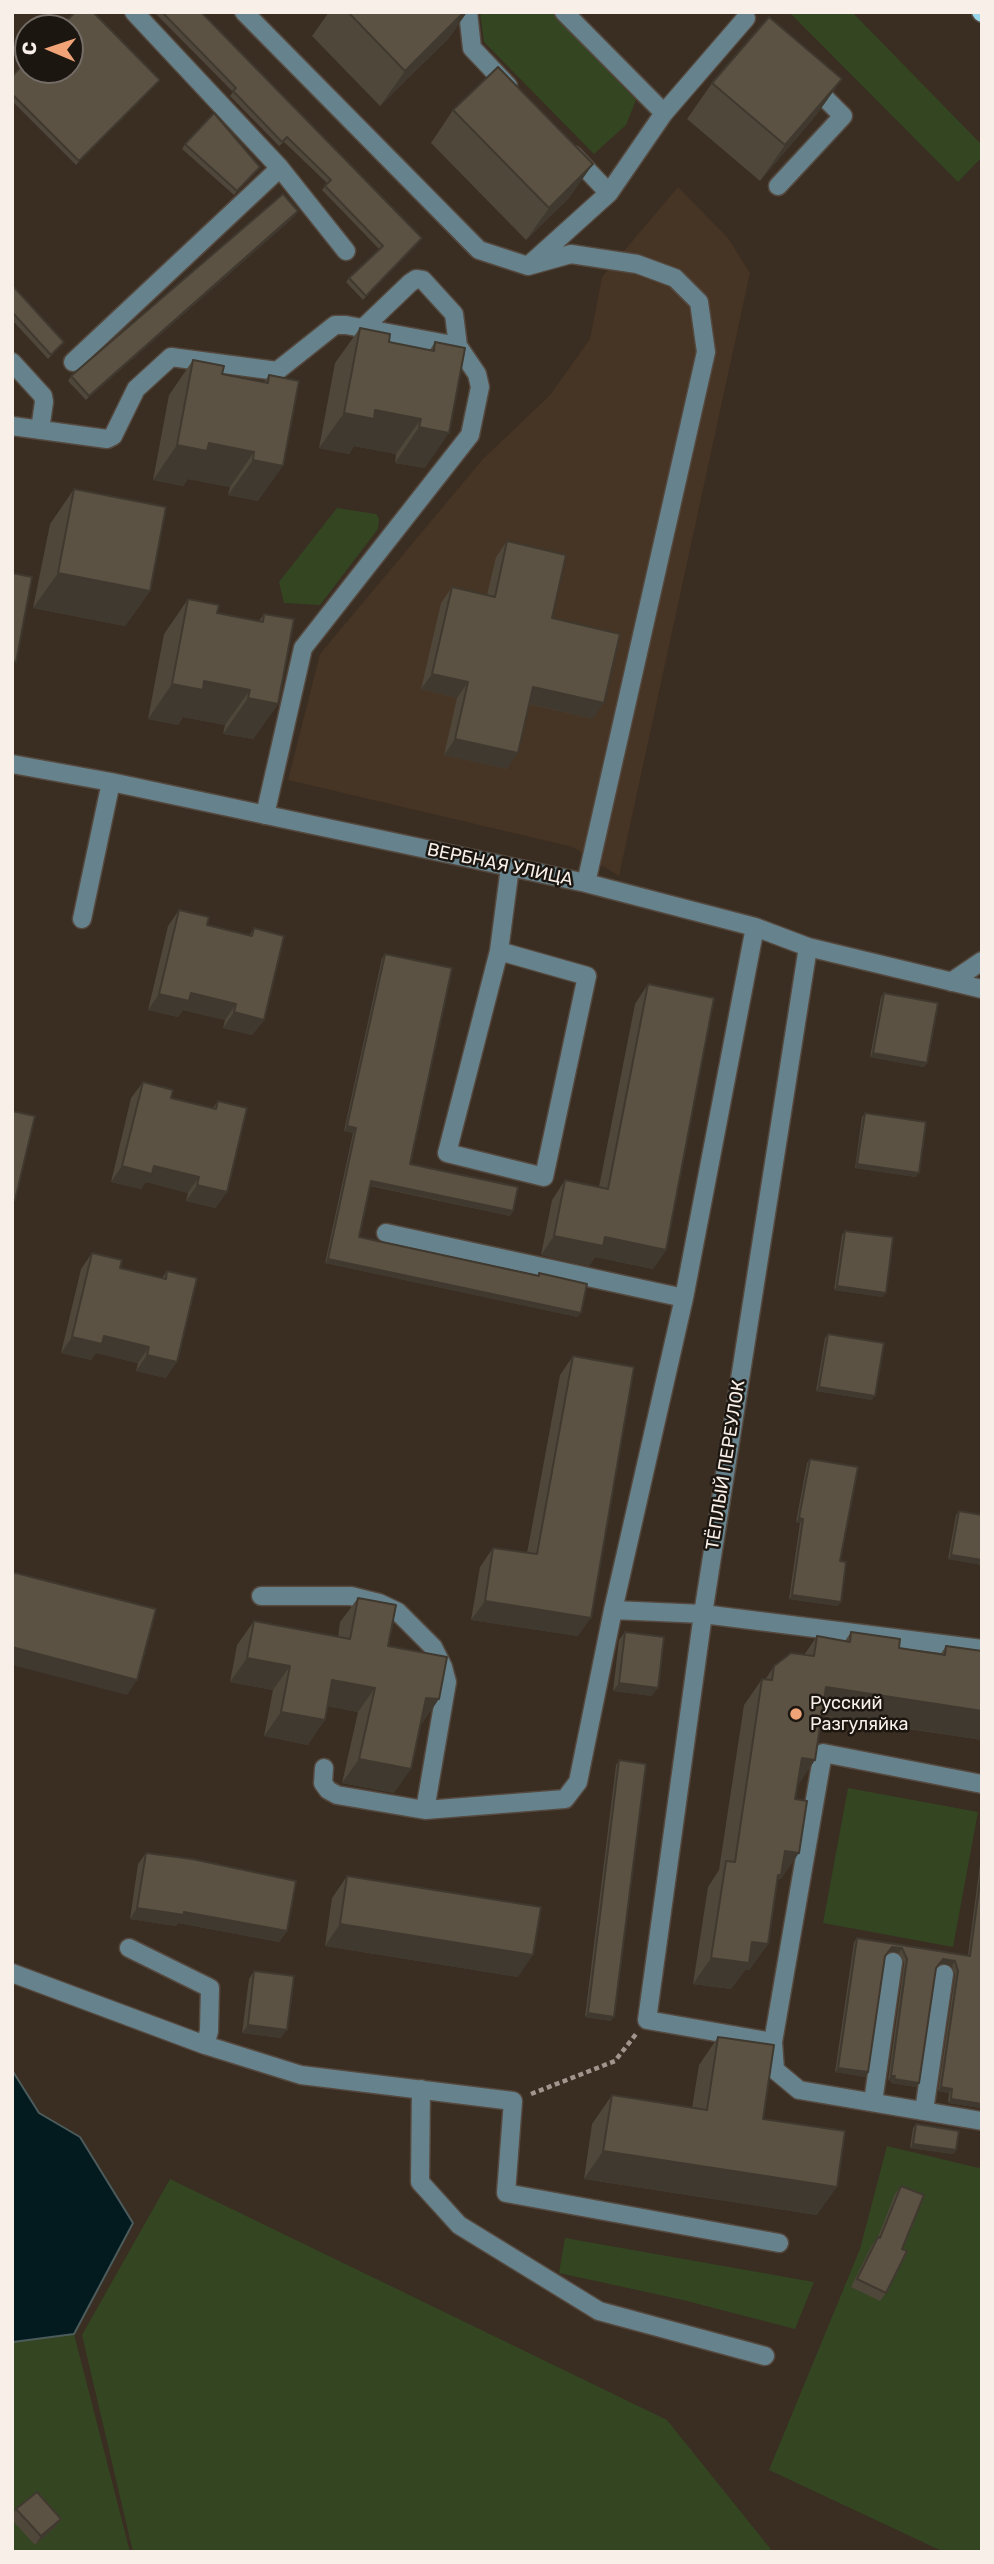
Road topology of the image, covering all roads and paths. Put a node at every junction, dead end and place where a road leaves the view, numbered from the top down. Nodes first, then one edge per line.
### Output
1 (134, 12) edge
2 (244, 12) edge
3 (468, 12) edge
4 (564, 12) edge
5 (748, 19) edge
6 (804, 77) edge
7 (518, 96) edge
8 (664, 113) junction
9 (564, 145) edge
10 (280, 168) junction
11 (778, 186) edge
12 (610, 193) junction
13 (346, 251) dead end
14 (528, 266) junction
15 (362, 328) junction
16 (458, 346) junction
17 (12, 362) edge
18 (73, 362) dead end
19 (12, 426) edge
20 (40, 430) junction
21 (12, 764) edge
22 (111, 782) junction
23 (265, 815) junction
24 (510, 867) junction
25 (586, 884) junction
26 (82, 919) dead end
27 (755, 927) junction
28 (808, 947) junction
29 (499, 951) junction
30 (982, 961) edge
31 (951, 982) junction
32 (982, 989) edge
33 (386, 1233) dead end
34 (684, 1298) junction
35 (261, 1596) dead end
36 (613, 1610) junction
37 (703, 1614) junction
38 (982, 1649) edge
39 (324, 1768) dead end
40 (982, 1784) edge
41 (425, 1810) junction
42 (129, 1948) dead end
43 (893, 1962) dead end
44 (12, 1973) edge
45 (944, 1974) dead end
46 (647, 2020) junction
47 (773, 2042) junction
48 (205, 2045) junction
49 (421, 2089) junction
50 (513, 2101) junction
51 (873, 2102) junction
52 (924, 2110) junction
53 (982, 2121) edge
54 (779, 2243) dead end
55 (765, 2356) dead end

1 - 10 street
2 - 14 street
3 - 7 street
4 - 8 street
5 - 8 street
6 - 11 street
8 - 12 street
9 - 12 street
10 - 13 street
10 - 18 street
12 - 14 street
14 - 25 street
15 - 16 street
15 - 16 street
15 - 20 street
16 - 23 street
17 - 20 street
19 - 20 street
21 - 22 street, ВЕРБНАЯ УЛИЦА
22 - 23 street, ВЕРБНАЯ УЛИЦА
22 - 26 street
23 - 24 street, ВЕРБНАЯ УЛИЦА
24 - 25 street, ВЕРБНАЯ УЛИЦА
24 - 29 street
25 - 27 street, ВЕРБНАЯ УЛИЦА
27 - 28 street, ВЕРБНАЯ УЛИЦА
27 - 34 street
28 - 31 street, ВЕРБНАЯ УЛИЦА
28 - 37 street, ТЁПЛЫЙ ПЕРЕУЛОК
29 - 29 street
30 - 31 street
31 - 32 street, ВЕРБНАЯ УЛИЦА
33 - 34 street
34 - 36 street
35 - 41 street
36 - 37 street
36 - 41 street
37 - 38 street
37 - 46 street, ТЁПЛЫЙ ПЕРЕУЛОК
39 - 41 street
40 - 47 street
42 - 48 street
43 - 51 street
44 - 48 street
45 - 52 street
46 - 47 street
46 - 50 path
47 - 51 street
48 - 49 street
49 - 50 street
49 - 55 street
50 - 54 street
51 - 52 street
52 - 53 street

